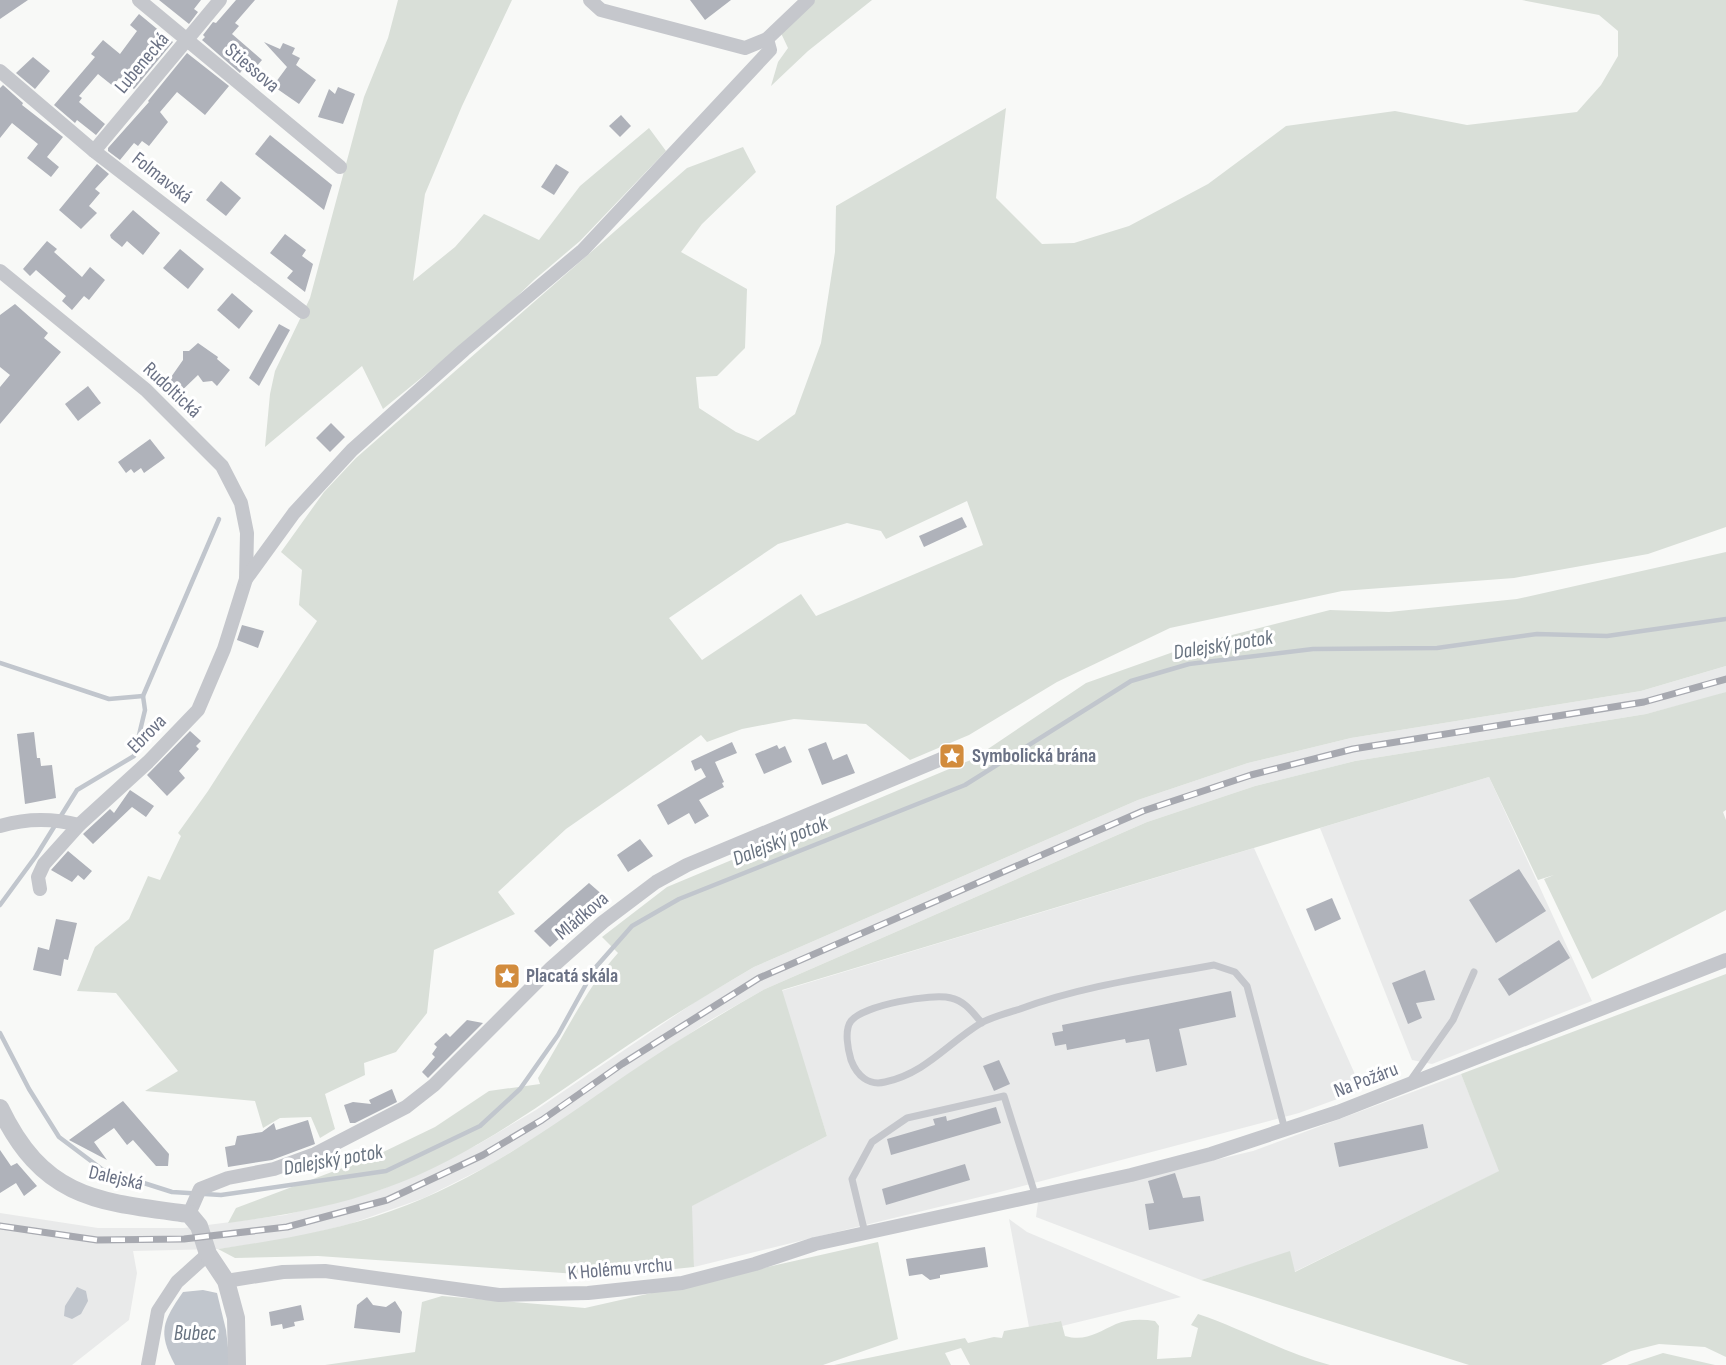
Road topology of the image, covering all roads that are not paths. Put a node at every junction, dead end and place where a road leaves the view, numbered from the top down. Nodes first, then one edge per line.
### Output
1 (139, 0) edge
2 (220, 0) edge
3 (590, 0) edge
4 (808, 0) edge
5 (187, 39) junction
6 (767, 39) junction
7 (0, 71) edge
8 (94, 151) junction
9 (340, 167) dead end
10 (0, 271) edge
11 (303, 312) dead end
12 (246, 579) junction
13 (951, 755) dead end
14 (74, 823) junction
15 (0, 826) edge
16 (40, 889) dead end
17 (1726, 960) edge
18 (1474, 972) dead end
19 (982, 1023) junction
20 (1409, 1084) junction
21 (0, 1108) edge
22 (1285, 1130) junction
23 (1035, 1194) junction
24 (195, 1202) junction
25 (1010, 1202) joint
26 (865, 1233) junction
27 (208, 1254) junction
28 (226, 1281) junction
29 (148, 1365) edge
30 (237, 1365) edge

1 - 5 street, Stiessova
2 - 5 street, Lubenecká
3 - 6 street
4 - 6 street
5 - 8 street, Lubenecká
5 - 9 street, Stiessova
6 - 12 street
7 - 8 street, Folmavská
8 - 11 street, Folmavská
10 - 12 street, Rudoltická
12 - 14 street, Ebrova
13 - 24 street, Mládkova
14 - 15 street
14 - 16 street, Ebrova
17 - 20 street, Na Požáru
18 - 20 lane
19 - 19 lane
19 - 22 lane
20 - 22 street, Na Požáru
21 - 24 street, Dalejská
22 - 23 street, Na Požáru
23 - 25 street, Na Požáru
23 - 26 lane
24 - 27 street
25 - 26 street, K Holému vrchu
26 - 28 street, K Holému vrchu
27 - 28 street
27 - 29 street
28 - 30 street

